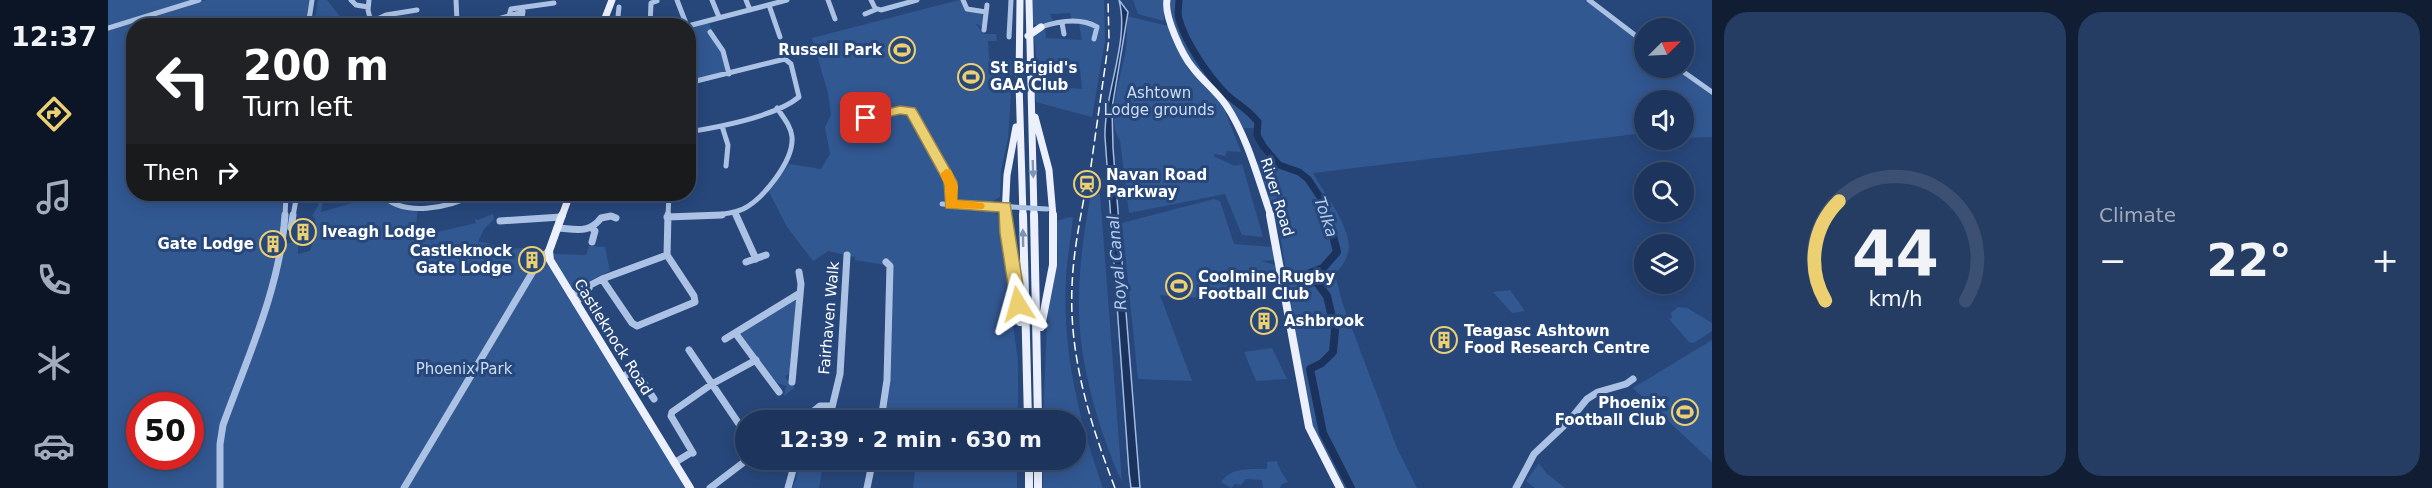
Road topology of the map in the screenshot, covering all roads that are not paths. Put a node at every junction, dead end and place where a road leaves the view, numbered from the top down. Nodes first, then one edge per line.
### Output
1 (199, 0) edge
2 (312, 0) edge
3 (351, 0) edge
4 (369, 0) edge
5 (456, 0) edge
6 (612, 0) edge
7 (677, 0) edge
8 (712, 0) edge
9 (746, 0) edge
10 (787, 0) edge
11 (828, 0) edge
12 (872, 0) edge
13 (916, 0) edge
14 (963, 0) edge
15 (1011, 0) edge
16 (1020, 0) edge
17 (1029, 0) edge
18 (1167, 0) edge
19 (1589, 0) edge
20 (781, 1) edge
21 (657, 2) dead end
22 (554, 3) dead end
23 (769, 5) junction
24 (987, 5) dead end
25 (619, 7) dead end
26 (368, 8) junction
27 (524, 9) junction
28 (877, 9) junction
29 (417, 10) dead end
30 (750, 10) junction
31 (986, 12) junction
32 (865, 14) dead end
33 (140, 18) edge
34 (309, 18) edge
35 (371, 18) edge
36 (380, 18) edge
37 (457, 18) edge
38 (502, 18) edge
39 (522, 18) edge
40 (605, 18) edge
41 (618, 18) edge
42 (650, 18) edge
43 (684, 18) edge
44 (719, 18) junction
45 (835, 19) dead end
46 (126, 22) edge
47 (1029, 22) junction
48 (1062, 22) junction
49 (696, 24) edge
50 (1041, 27) junction
51 (108, 28) edge
52 (984, 30) dead end
53 (710, 32) dead end
54 (1064, 34) dead end
55 (1634, 34) edge
56 (1028, 36) junction
57 (780, 37) dead end
58 (1009, 37) dead end
59 (1094, 39) dead end
60 (733, 73) junction
61 (1692, 78) edge
62 (696, 81) edge
63 (1019, 83) junction
64 (1030, 89) junction
65 (1712, 92) edge
66 (777, 108) junction
67 (852, 120) dead end
68 (722, 126) junction
69 (696, 131) edge
70 (726, 166) dead end
71 (286, 201) edge
72 (296, 201) edge
73 (387, 201) edge
74 (462, 201) edge
75 (567, 201) edge
76 (668, 201) edge
77 (942, 204) dead end
78 (951, 205) junction
79 (1009, 207) junction
80 (1050, 209) junction
81 (735, 212) junction
82 (561, 217) junction
83 (667, 217) junction
84 (616, 218) dead end
85 (500, 221) dead end
86 (293, 226) dead end
87 (557, 228) junction
88 (592, 228) junction
89 (592, 242) dead end
90 (549, 251) junction
91 (667, 255) junction
92 (766, 255) dead end
93 (849, 257) dead end
94 (756, 259) junction
95 (746, 262) dead end
96 (886, 262) dead end
97 (799, 272) dead end
98 (602, 279) junction
99 (594, 283) junction
100 (800, 293) junction
101 (571, 295) junction
102 (576, 303) junction
103 (736, 334) junction
104 (725, 339) dead end
105 (689, 350) dead end
106 (756, 360) junction
107 (622, 377) junction
108 (1634, 379) dead end
109 (792, 382) dead end
110 (712, 384) junction
111 (1026, 387) junction
112 (779, 392) dead end
113 (654, 399) dead end
114 (1038, 401) junction
115 (832, 406) junction
116 (815, 410) edge
117 (831, 410) edge
118 (882, 410) edge
119 (1027, 410) edge
120 (1038, 410) edge
121 (735, 418) edge
122 (674, 463) junction
123 (735, 469) edge
124 (794, 470) edge
125 (871, 470) edge
126 (1029, 470) edge
127 (1038, 470) edge
128 (220, 488) edge
129 (404, 488) edge
130 (690, 488) edge
131 (710, 488) edge
132 (788, 488) edge
133 (867, 488) edge
134 (1029, 488) edge
135 (1038, 488) edge
136 (1340, 488) edge
137 (1516, 488) edge

1 - 33 street
2 - 34 street
3 - 26 street
4 - 26 street
5 - 37 street
6 - 40 main road
7 - 43 street
8 - 44 street
9 - 30 street
10 - 20 street
11 - 45 street
12 - 28 street
13 - 28 street
14 - 31 street
15 - 58 street
16 - 63 main road
17 - 47 main road
18 - 136 main road, River Road
19 - 55 street
20 - 23 street
21 - 42 street
22 - 27 street
23 - 30 street
23 - 57 street
24 - 31 street
25 - 41 street
26 - 35 street
27 - 38 street
27 - 39 street
28 - 32 street
29 - 36 street
30 - 44 street
31 - 52 street
44 - 49 street
46 - 51 street
47 - 50 main road
47 - 56 main road
48 - 50 street
48 - 54 street
48 - 59 street
50 - 56 main road
53 - 60 street
56 - 64 main road
60 - 62 street
60 - 66 street
61 - 65 street
63 - 79 main road
111 -> 63 main road
64 - 80 main road
64 -> 114 main road
66 - 68 street
66 - 81 street
67 - 78 street
68 - 69 street
68 - 70 street
71 - 128 street
72 - 86 street
73 - 74 street
75 - 82 main road
76 - 83 street
77 - 78 street
78 - 79 street
79 - 80 street, bridge
79 - 111 main road
80 - 114 main road
81 - 83 street
81 - 94 street
82 - 85 street
82 - 87 main road
83 - 91 street
84 - 88 street
87 - 88 street
87 - 90 main road
88 - 89 street
90 - 101 main road, Castleknock Road
90 - 129 street
91 - 98 street
91 - 98 street
92 - 94 street
93 - 115 street, Fairhaven Walk
94 - 95 street
96 - 118 street
97 - 100 street
98 - 99 street
99 - 101 street
99 - 102 street
100 - 103 street
100 - 109 street
101 - 102 main road, Castleknock Road
102 - 107 main road, Castleknock Road
103 - 104 street
103 - 106 street
105 - 110 street
106 - 110 street
106 - 112 street
107 - 113 street
107 - 122 main road, Castleknock Road
108 - 137 street
110 - 121 street
110 - 122 street
111 - 119 main road
114 - 120 main road
115 - 116 street
115 - 117 street, Fairhaven Walk
122 - 130 main road, Castleknock Road
123 - 131 street
124 - 132 street
125 - 133 street
126 - 134 main road
127 - 135 main road

